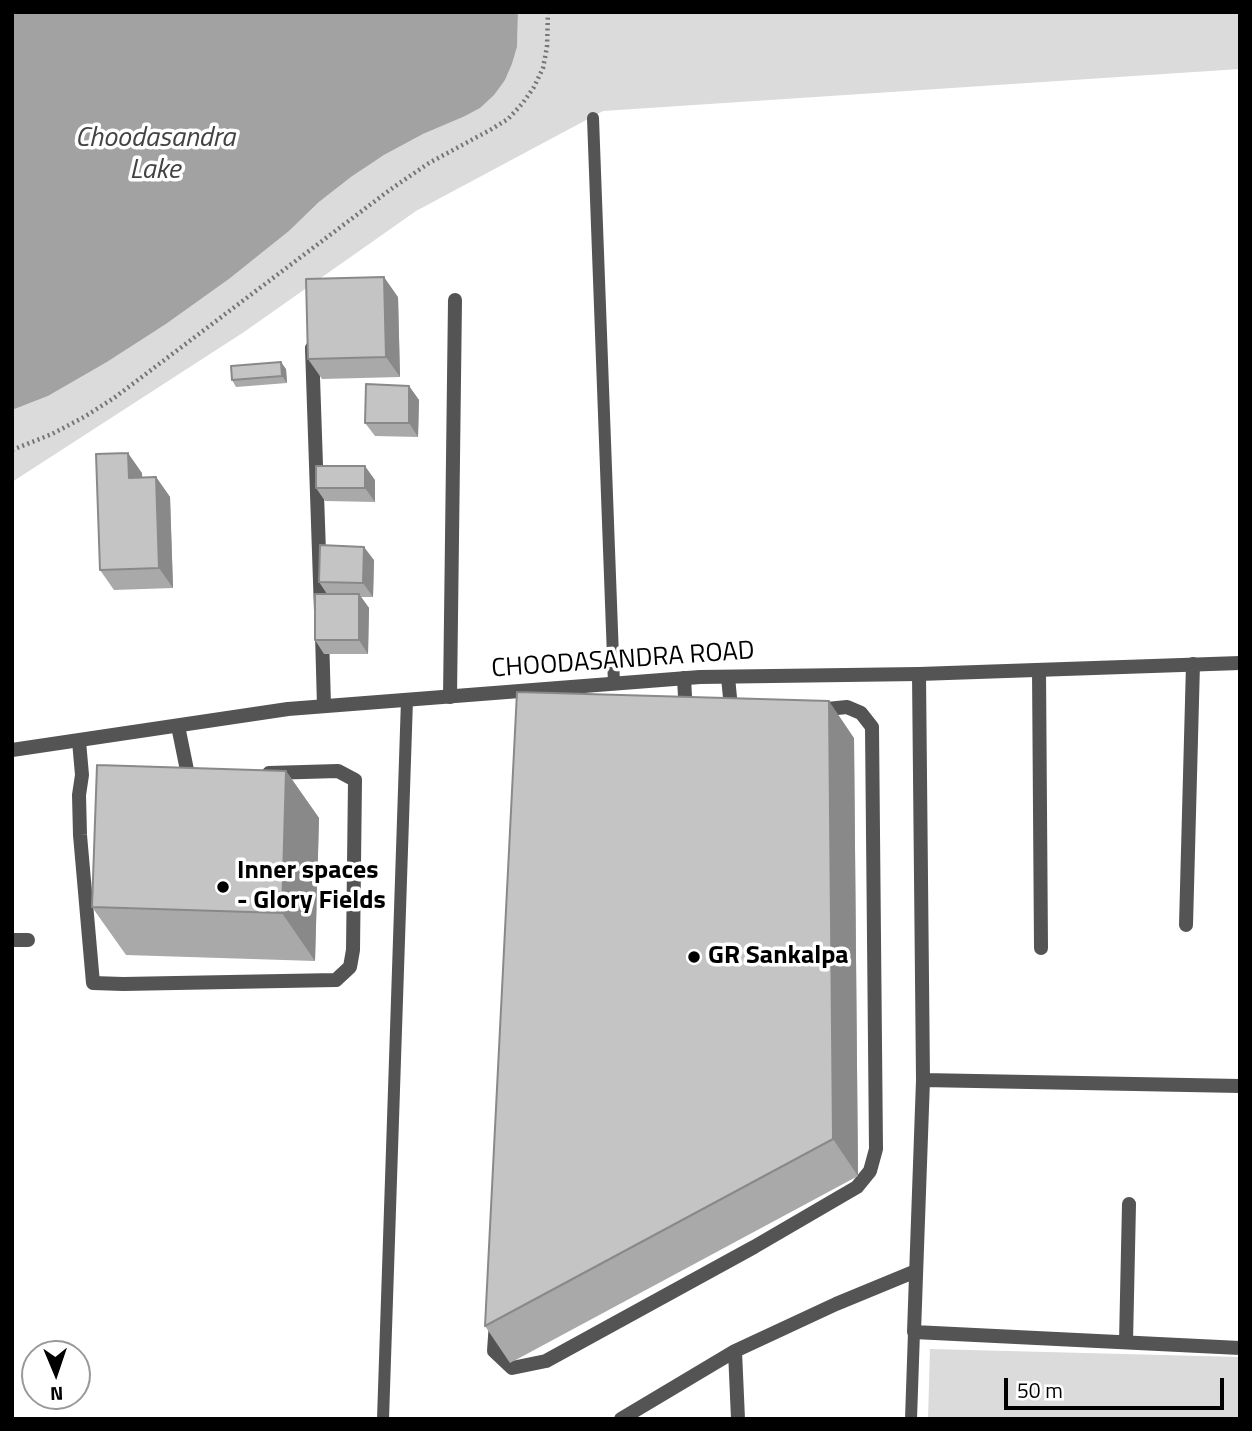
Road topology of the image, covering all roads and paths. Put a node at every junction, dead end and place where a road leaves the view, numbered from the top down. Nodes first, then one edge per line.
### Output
1 (548, 12) edge
2 (593, 118) dead end
3 (455, 300) dead end
4 (312, 334) edge
5 (12, 450) edge
6 (1240, 663) edge
7 (1193, 664) junction
8 (1039, 670) junction
9 (919, 674) junction
10 (728, 677) junction
11 (684, 678) junction
12 (614, 684) junction
13 (450, 697) junction
14 (407, 700) junction
15 (324, 706) junction
16 (809, 711) edge
17 (733, 716) edge
18 (668, 717) edge
19 (178, 726) junction
20 (79, 741) junction
21 (12, 750) edge
22 (254, 774) edge
23 (213, 775) edge
24 (1186, 925) dead end
25 (12, 940) edge
26 (28, 940) dead end
27 (1041, 948) dead end
28 (923, 1080) junction
29 (1240, 1086) edge
30 (1129, 1204) dead end
31 (916, 1271) junction
32 (497, 1301) edge
33 (914, 1332) junction
34 (1126, 1342) junction
35 (1240, 1348) edge
36 (735, 1352) junction
37 (383, 1419) edge
38 (621, 1419) edge
39 (738, 1419) edge
40 (911, 1419) edge

1 - 5 path
2 - 12 lane
3 - 13 street
4 - 15 street
6 - 7 street, CHOODASANDRA ROAD
7 - 8 street, CHOODASANDRA ROAD
7 - 24 street
8 - 9 street, CHOODASANDRA ROAD
8 - 27 street
9 - 10 street, CHOODASANDRA ROAD
9 - 28 street
10 - 11 street, CHOODASANDRA ROAD
10 - 17 street
11 - 12 street, CHOODASANDRA ROAD
11 - 18 street
12 - 13 street, CHOODASANDRA ROAD
13 - 14 street, CHOODASANDRA ROAD
14 - 15 street, CHOODASANDRA ROAD
14 - 37 lane
15 - 19 street, CHOODASANDRA ROAD
16 - 32 street
19 - 20 street, CHOODASANDRA ROAD
19 - 23 street
20 - 21 street, CHOODASANDRA ROAD
20 - 22 street
25 - 26 street
28 - 29 street
28 - 31 street
30 - 34 street
31 - 33 street
31 - 36 street
33 - 34 street
33 - 40 lane
34 - 35 street
36 - 38 street
36 - 39 street

